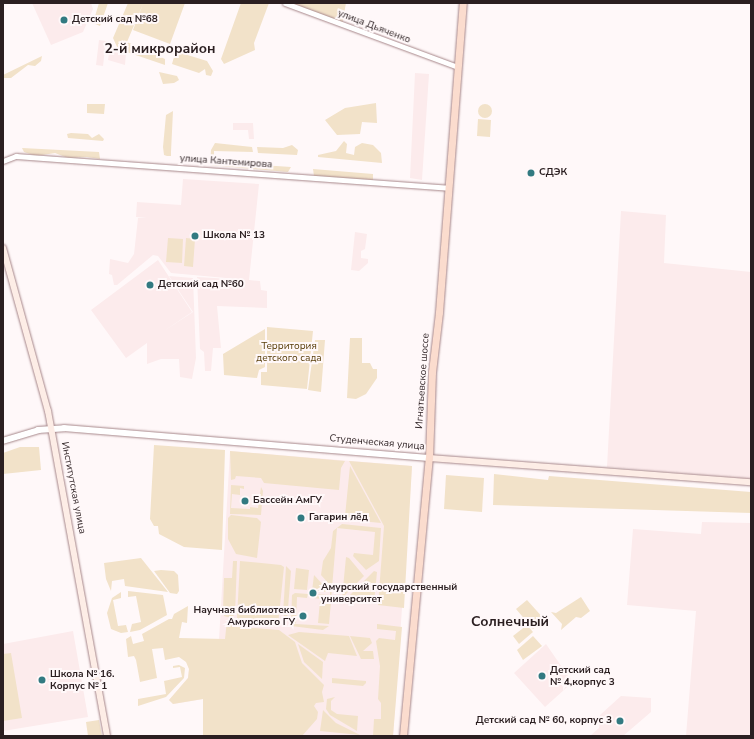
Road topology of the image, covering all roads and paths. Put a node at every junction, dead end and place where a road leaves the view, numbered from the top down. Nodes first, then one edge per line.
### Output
1 (285, 3) edge
2 (463, 3) edge
3 (458, 67) junction
4 (3, 160) edge
5 (448, 188) junction
6 (3, 248) edge
7 (51, 428) junction
8 (3, 441) edge
9 (429, 458) junction
10 (751, 482) edge
11 (107, 736) edge
12 (403, 736) edge

1 - 3 street, улица Дьяченко
2 - 3 main road, Игнатьевское шоссе
3 - 5 main road, Игнатьевское шоссе
4 - 5 street, улица Кантемирова
5 - 9 main road, Игнатьевское шоссе
6 - 7 main road, Институтская улица
7 - 8 street, Студенческая улица
7 - 9 street, Студенческая улица
7 - 11 main road, Институтская улица
9 - 10 main road, Студенческая улица
9 - 12 main road, Игнатьевское шоссе

